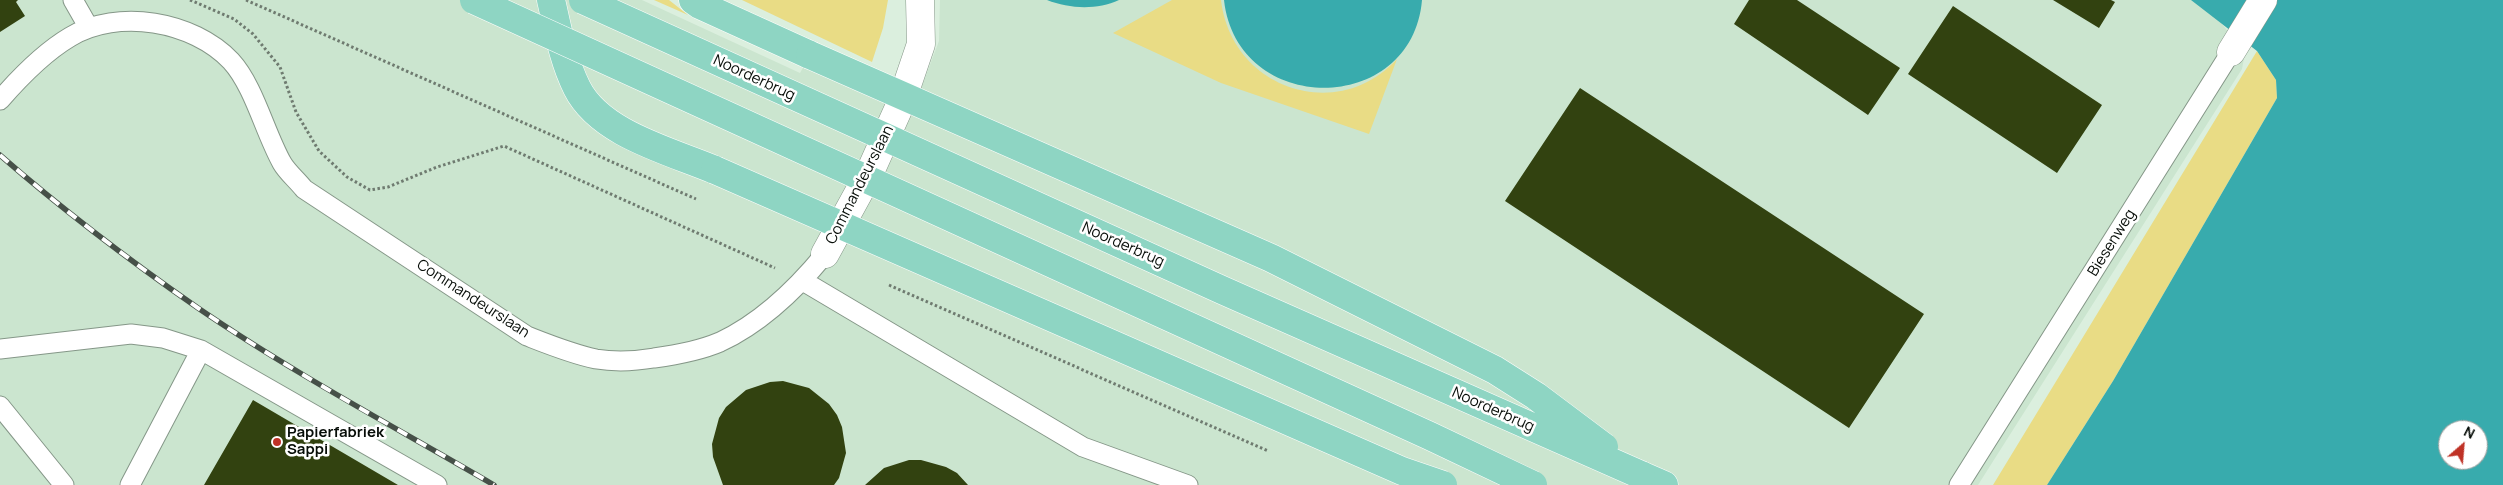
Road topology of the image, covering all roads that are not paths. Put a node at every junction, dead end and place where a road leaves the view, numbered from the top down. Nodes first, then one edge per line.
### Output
1 (74, 0) edge
2 (474, 0) edge
3 (551, 0) edge
4 (583, 0) edge
5 (693, 0) edge
6 (920, 0) edge
7 (2263, 0) edge
8 (89, 28) junction
9 (2231, 52) joint
10 (0, 100) edge
11 (826, 254) joint
12 (803, 281) junction
13 (0, 349) edge
14 (201, 350) junction
15 (0, 406) edge
16 (1653, 480) edge
17 (64, 485) edge
18 (130, 485) edge
19 (438, 485) edge
20 (1188, 485) edge
21 (1443, 485) edge
22 (1533, 485) edge
23 (1959, 485) edge

1 - 8 lane
2 - 22 main road, bridge
3 - 21 main road, bridge
4 - 16 main road, Noorderbrug, bridge
5 - 16 main road, bridge
6 - 11 street, Commandeurslaan
7 - 9 street, Biesenweg
8 - 10 lane, Commandeurslaan
8 - 12 lane, Commandeurslaan
9 - 23 lane, Biesenweg
11 - 12 lane, Commandeurslaan
12 - 20 lane
13 - 14 lane
14 - 18 lane
14 - 19 lane
15 - 17 lane

